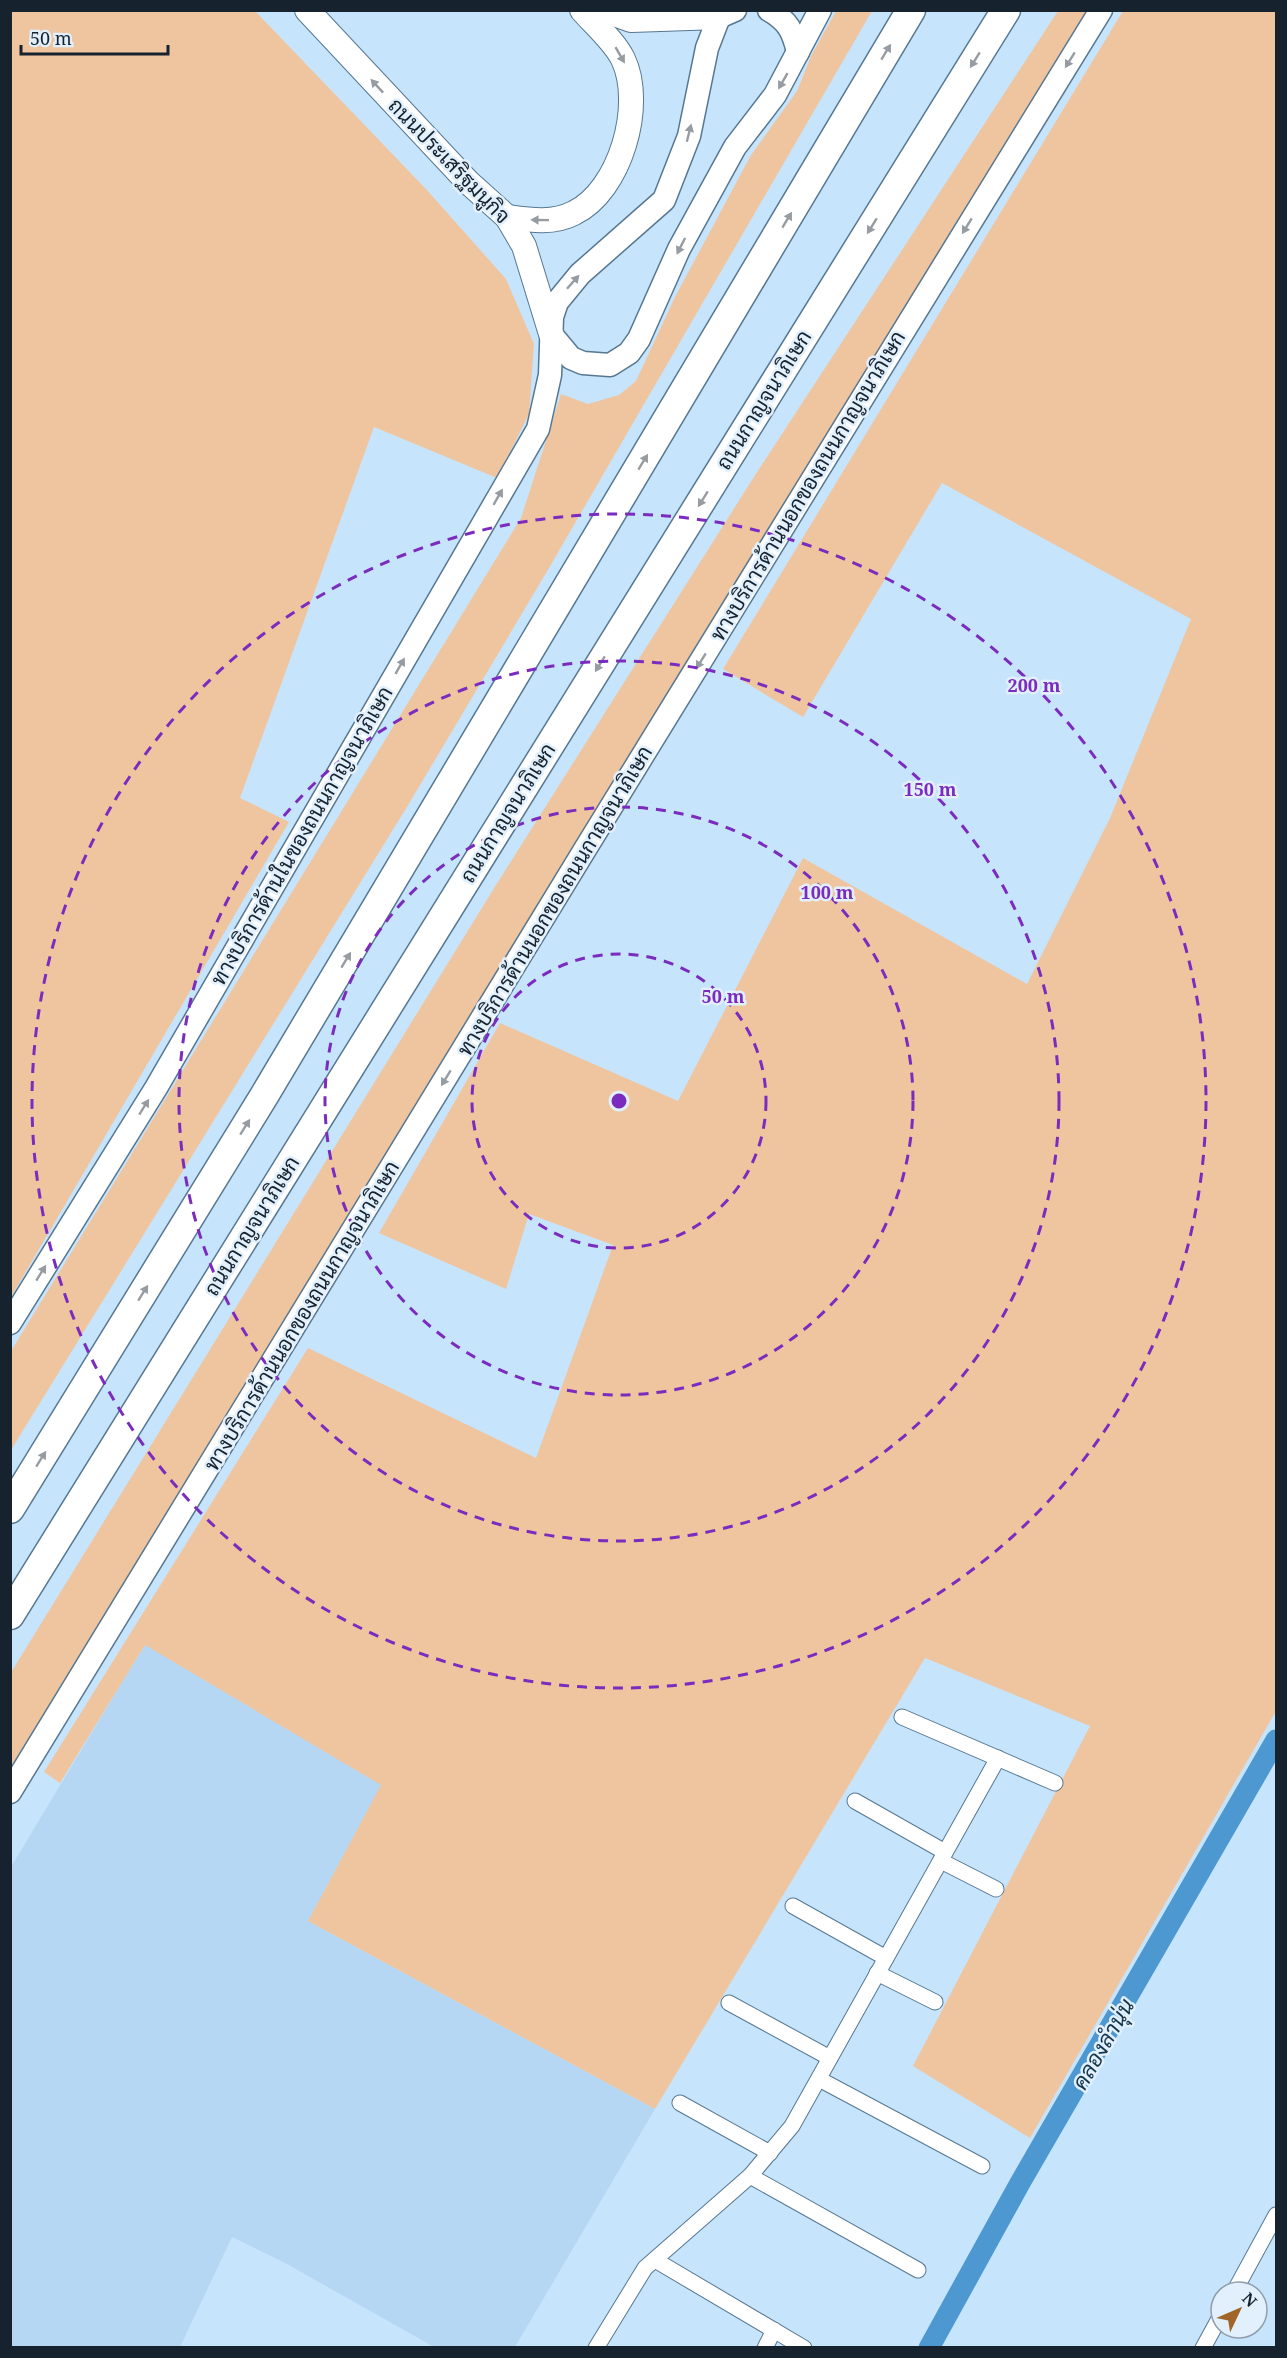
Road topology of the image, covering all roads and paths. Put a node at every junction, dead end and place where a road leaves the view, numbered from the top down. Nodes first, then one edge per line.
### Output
1 (307, 10) edge
2 (582, 10) edge
3 (603, 10) edge
4 (769, 10) edge
5 (820, 10) edge
6 (911, 10) edge
7 (1006, 10) edge
8 (1101, 10) edge
9 (727, 14) edge
10 (798, 52) junction
11 (507, 217) junction
12 (551, 334) junction
13 (10, 1323) edge
14 (10, 1509) edge
15 (10, 1615) edge
16 (902, 1717) dead end
17 (998, 1758) junction
18 (1055, 1783) dead end
19 (10, 1792) edge
20 (855, 1801) dead end
21 (943, 1856) junction
22 (996, 1888) dead end
23 (794, 1906) dead end
24 (886, 1958) junction
25 (877, 1973) junction
26 (935, 2002) dead end
27 (729, 2003) dead end
28 (830, 2058) junction
29 (819, 2079) junction
30 (680, 2103) dead end
31 (770, 2153) junction
32 (982, 2166) dead end
33 (750, 2176) junction
34 (1276, 2215) edge
35 (655, 2260) junction
36 (918, 2270) dead end
37 (1241, 2280) edge
38 (774, 2330) junction
39 (597, 2348) edge
40 (765, 2348) edge
41 (804, 2348) edge

11 -> 1 main road, ถนนประเสริฐมนูกิจ
2 -> 11 main road
3 - 9 main road
4 - 10 main road
5 - 10 main road
14 -> 6 highway
7 -> 15 highway, ถนนกาญจนาภิเษก
8 -> 19 main road, ทางบริการด้านนอกของถนนกาญจนาภิเษก
12 -> 9 main road, ทางบริการด้านในของถนนกาญจนาภิเษก
10 -> 12 main road
11 - 12 main road, ถนนประเสริฐมนูกิจ
13 -> 12 main road, ทางบริการด้านในของถนนกาญจนาภิเษก
16 - 17 street
17 - 18 street
17 - 21 street
20 - 21 street
21 - 22 street
21 - 24 street
23 - 24 street
24 - 25 street
25 - 26 street
25 - 28 street
27 - 28 street
28 - 29 street
29 - 31 street
29 - 32 street
30 - 31 street
31 - 33 street
33 - 35 street
33 - 36 street
34 - 37 street
35 - 38 street
35 - 39 street
38 - 40 street
38 - 41 street

